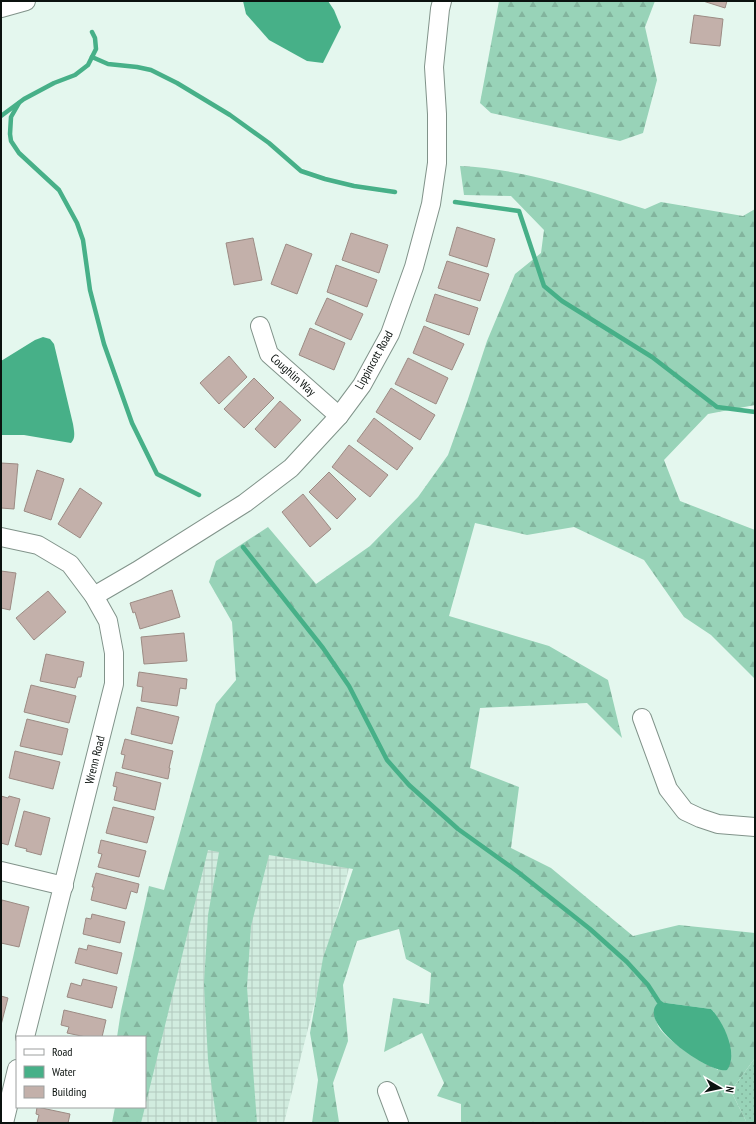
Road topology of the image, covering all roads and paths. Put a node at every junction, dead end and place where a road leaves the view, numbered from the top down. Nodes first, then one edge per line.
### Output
1 (26, 1) edge
2 (442, 1) edge
3 (1, 8) edge
4 (260, 326) dead end
5 (339, 416) junction
6 (1, 537) edge
7 (94, 596) junction
8 (642, 718) dead end
9 (755, 827) edge
10 (1, 871) edge
11 (64, 886) junction
12 (25, 1036) edge
13 (11, 1070) edge
14 (387, 1091) dead end
15 (4, 1123) edge
16 (399, 1123) edge

1 - 3 street
2 - 5 street, Lippincott Road
4 - 5 street, Coughlin Way
5 - 7 street, Lippincott Road
6 - 7 street, Wrenn Road
7 - 11 street, Wrenn Road
8 - 9 street
10 - 11 street
11 - 12 street, Wrenn Road
13 - 15 street
14 - 16 street

